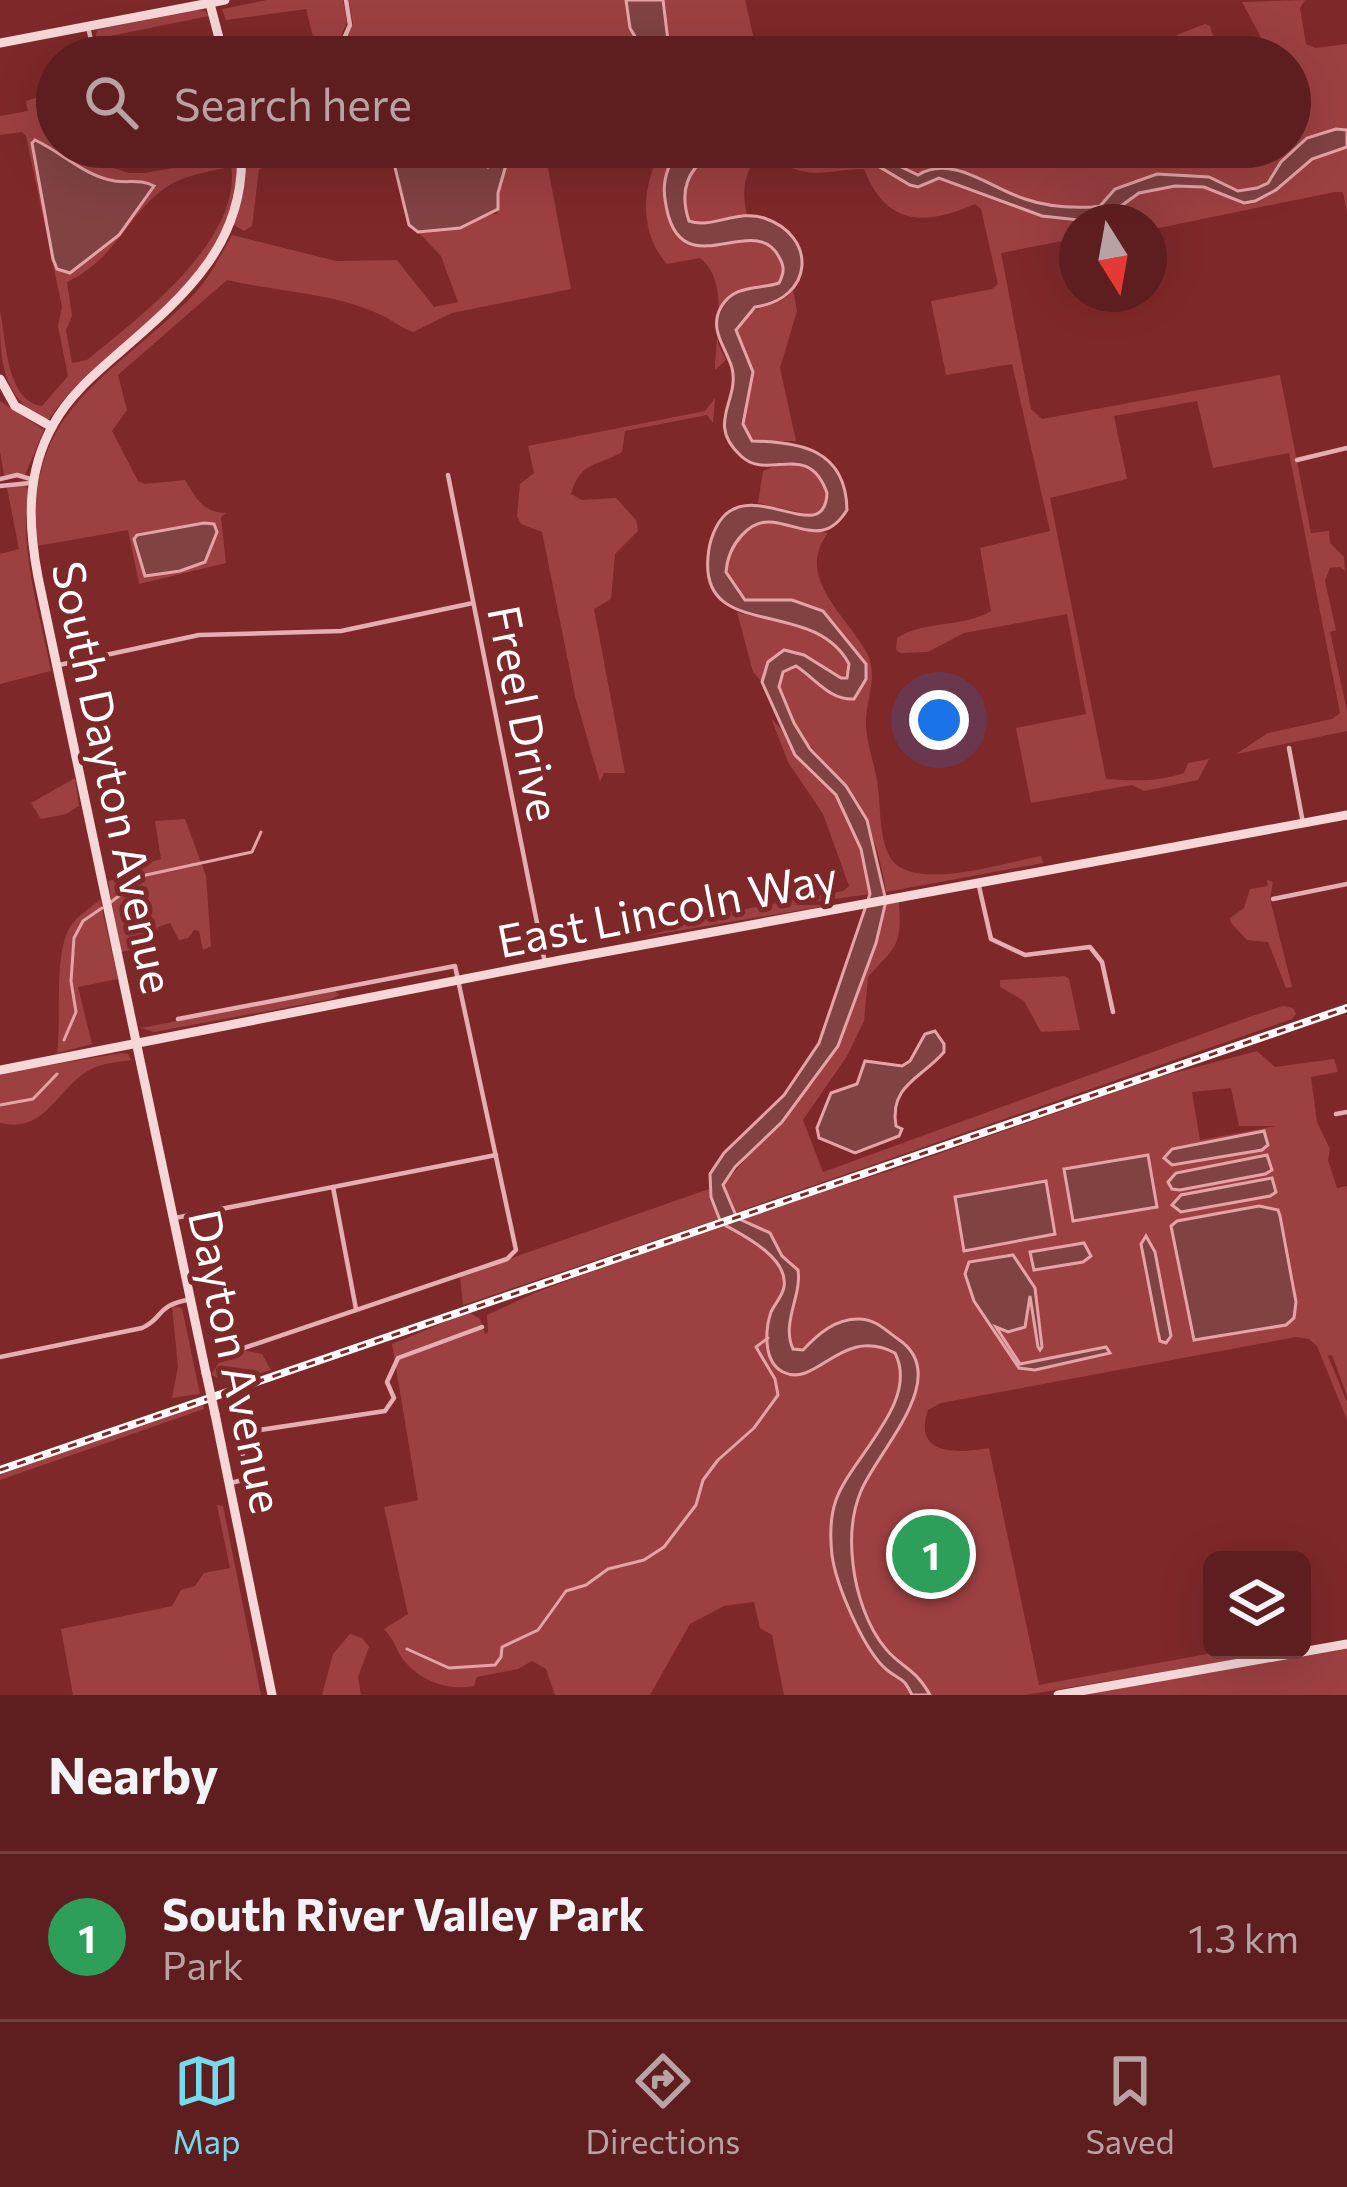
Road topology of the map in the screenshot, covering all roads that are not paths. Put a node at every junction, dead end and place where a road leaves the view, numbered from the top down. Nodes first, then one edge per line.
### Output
1 (225, 0) edge
2 (346, 0) edge
3 (209, 2) edge
4 (192, 4) edge
5 (88, 26) junction
6 (36, 36) edge
7 (36, 36) edge
8 (90, 36) edge
9 (218, 36) edge
10 (345, 36) edge
11 (0, 43) edge
12 (239, 168) edge
13 (0, 379) edge
14 (3, 396) edge
15 (52, 427) junction
16 (1347, 448) edge
17 (1298, 460) dead end
18 (448, 475) dead end
19 (0, 482) edge
20 (33, 482) junction
21 (473, 603) junction
22 (57, 665) junction
23 (1289, 748) dead end
24 (1347, 815) edge
25 (1304, 823) junction
26 (978, 882) junction
27 (1347, 884) edge
28 (1273, 899) dead end
29 (545, 963) junction
30 (460, 980) junction
31 (1113, 1012) dead end
32 (178, 1019) dead end
33 (136, 1042) junction
34 (0, 1070) edge
35 (1347, 1112) edge
36 (1336, 1114) dead end
37 (496, 1154) junction
38 (332, 1187) junction
39 (175, 1219) junction
40 (192, 1299) junction
41 (356, 1309) junction
42 (482, 1327) dead end
43 (229, 1353) dead end
44 (0, 1357) edge
45 (230, 1484) junction
46 (1347, 1644) edge
47 (272, 1695) edge
48 (1058, 1695) edge

1 - 3 main road
2 - 10 street
3 - 4 main road
3 - 9 main road
4 - 5 main road
5 - 6 main road
5 - 8 street
7 - 11 main road
12 - 15 main road
13 - 14 main road
14 - 15 main road
15 - 20 main road
16 - 17 street
18 - 21 street, Freel Drive
19 - 20 street
20 - 22 main road, South Dayton Avenue
21 - 22 street
21 - 29 street, Freel Drive
22 - 33 main road, South Dayton Avenue
23 - 25 street
24 - 25 main road, East Lincoln Way
25 - 26 main road, East Lincoln Way
26 - 29 main road, East Lincoln Way
26 - 31 street
27 - 28 street
29 - 30 main road, East Lincoln Way
30 - 32 street
30 - 33 main road, East Lincoln Way
30 - 37 street
33 - 34 main road, East Lincoln Way
33 - 39 main road, Dayton Avenue
35 - 36 street
37 - 38 street
37 - 41 street
38 - 39 street
38 - 41 street
39 - 40 main road, Dayton Avenue
40 - 44 street
40 - 45 main road, Dayton Avenue, bridge
41 - 43 street
42 - 45 street
45 - 47 main road, Dayton Avenue
46 - 48 main road

